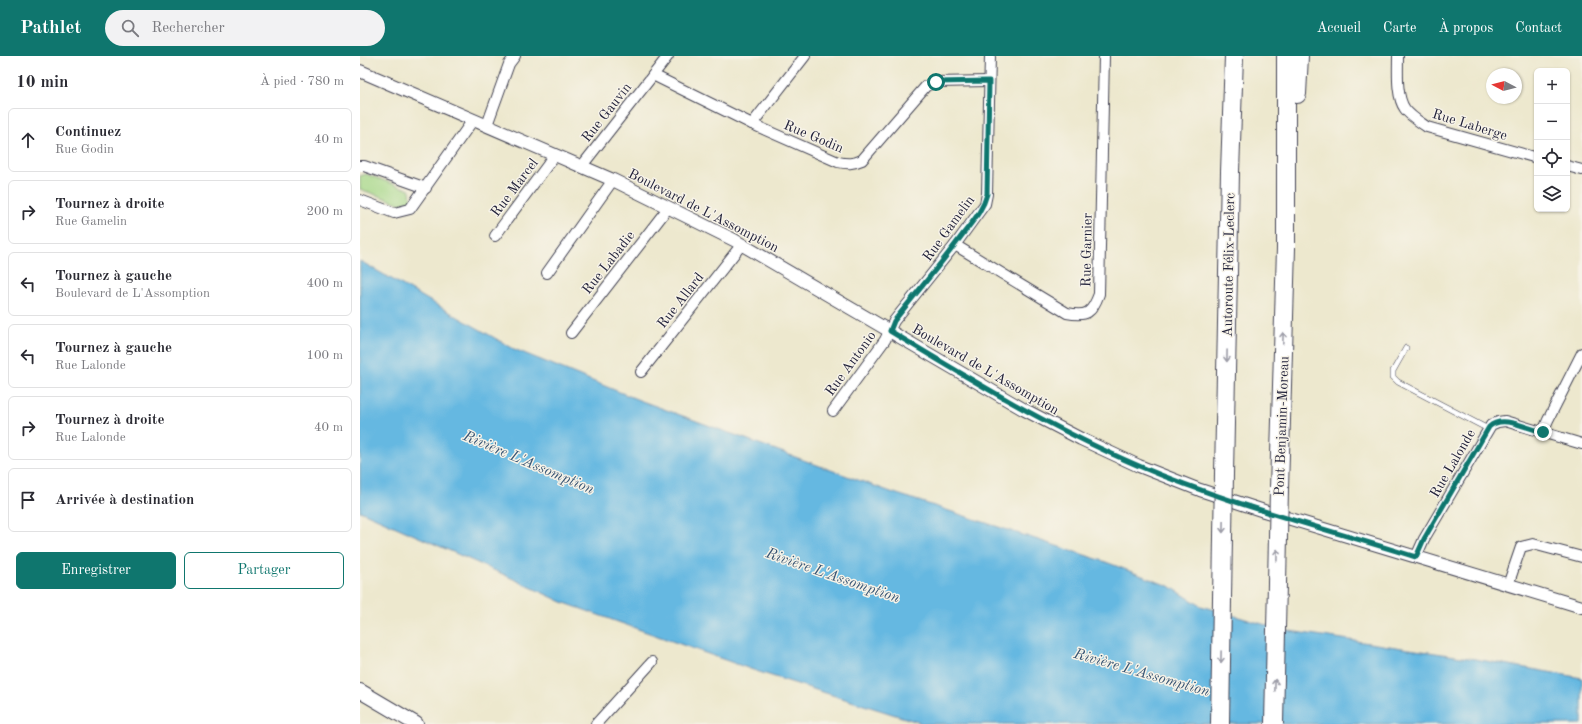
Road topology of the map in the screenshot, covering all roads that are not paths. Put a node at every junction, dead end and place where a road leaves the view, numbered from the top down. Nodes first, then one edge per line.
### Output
1 (515, 56) edge
2 (668, 56) edge
3 (805, 56) edge
4 (990, 56) edge
5 (1104, 56) edge
6 (1227, 56) edge
7 (1234, 56) edge
8 (1286, 56) edge
9 (1300, 56) edge
10 (1398, 56) edge
11 (360, 71) edge
12 (653, 75) junction
13 (989, 81) junction
14 (474, 120) junction
15 (752, 124) junction
16 (487, 125) junction
17 (555, 155) junction
18 (1534, 157) edge
19 (360, 166) edge
20 (581, 167) junction
21 (1570, 167) edge
22 (1582, 170) edge
23 (1230, 172) junction
24 (612, 180) junction
25 (426, 188) junction
26 (360, 200) edge
27 (668, 208) junction
28 (495, 236) dead end
29 (742, 244) junction
30 (955, 245) junction
31 (1286, 248) junction
32 (547, 273) dead end
33 (890, 331) junction
34 (571, 333) dead end
35 (1406, 348) dead end
36 (1582, 353) edge
37 (641, 372) dead end
38 (833, 411) dead end
39 (1488, 429) junction
40 (1543, 432) junction
41 (1582, 444) edge
42 (1416, 557) junction
43 (1582, 557) edge
44 (1508, 585) junction
45 (1582, 607) edge
46 (652, 662) dead end
47 (360, 691) edge
48 (416, 724) edge
49 (596, 724) edge
50 (1220, 724) edge
51 (1274, 724) edge

1 - 16 street
2 - 12 street, Rue Gauvin
3 - 15 street
4 - 13 street, Rue Gamelin
5 - 30 street, Rue Garnier
6 - 23 highway
7 - 23 highway, Autoroute Félix-Leclerc
8 - 31 highway
9 - 31 highway
10 - 18 street, Rue Laberge
11 - 14 street, Boulevard de L'Assomption
12 - 15 street, Rue Godin
12 - 20 street, Rue Gauvin
13 - 15 street, Rue Godin
13 - 30 street, Rue Gamelin
14 - 16 street, Boulevard de L'Assomption
14 - 25 street
16 - 17 street, Boulevard de L'Assomption
17 - 20 street, Boulevard de L'Assomption
17 - 28 street, Rue Marcel
19 - 25 street
20 - 24 street, Boulevard de L'Assomption
21 - 22 street
23 -> 50 highway, Autoroute Félix-Leclerc, bridge
24 - 27 street, Boulevard de L'Assomption
24 - 32 street
25 - 26 street
27 - 29 street, Boulevard de L'Assomption
27 - 34 street, Rue Labadie
29 - 33 street, Boulevard de L'Assomption
29 - 37 street, Rue Allard
30 - 33 street, Rue Gamelin
51 -> 31 highway, Pont Benjamin-Moreau, bridge
33 - 38 street, Rue Antonio
33 - 42 street, Boulevard de L'Assomption
35 - 39 lane
36 - 40 street
39 - 40 street, Rue Lalonde
39 - 42 street, Rue Lalonde
40 - 41 street, Rue Lalonde
42 - 44 street, Boulevard de L'Assomption
43 - 44 street
44 - 45 street, Boulevard de L'Assomption
46 - 49 street
47 - 48 main road

